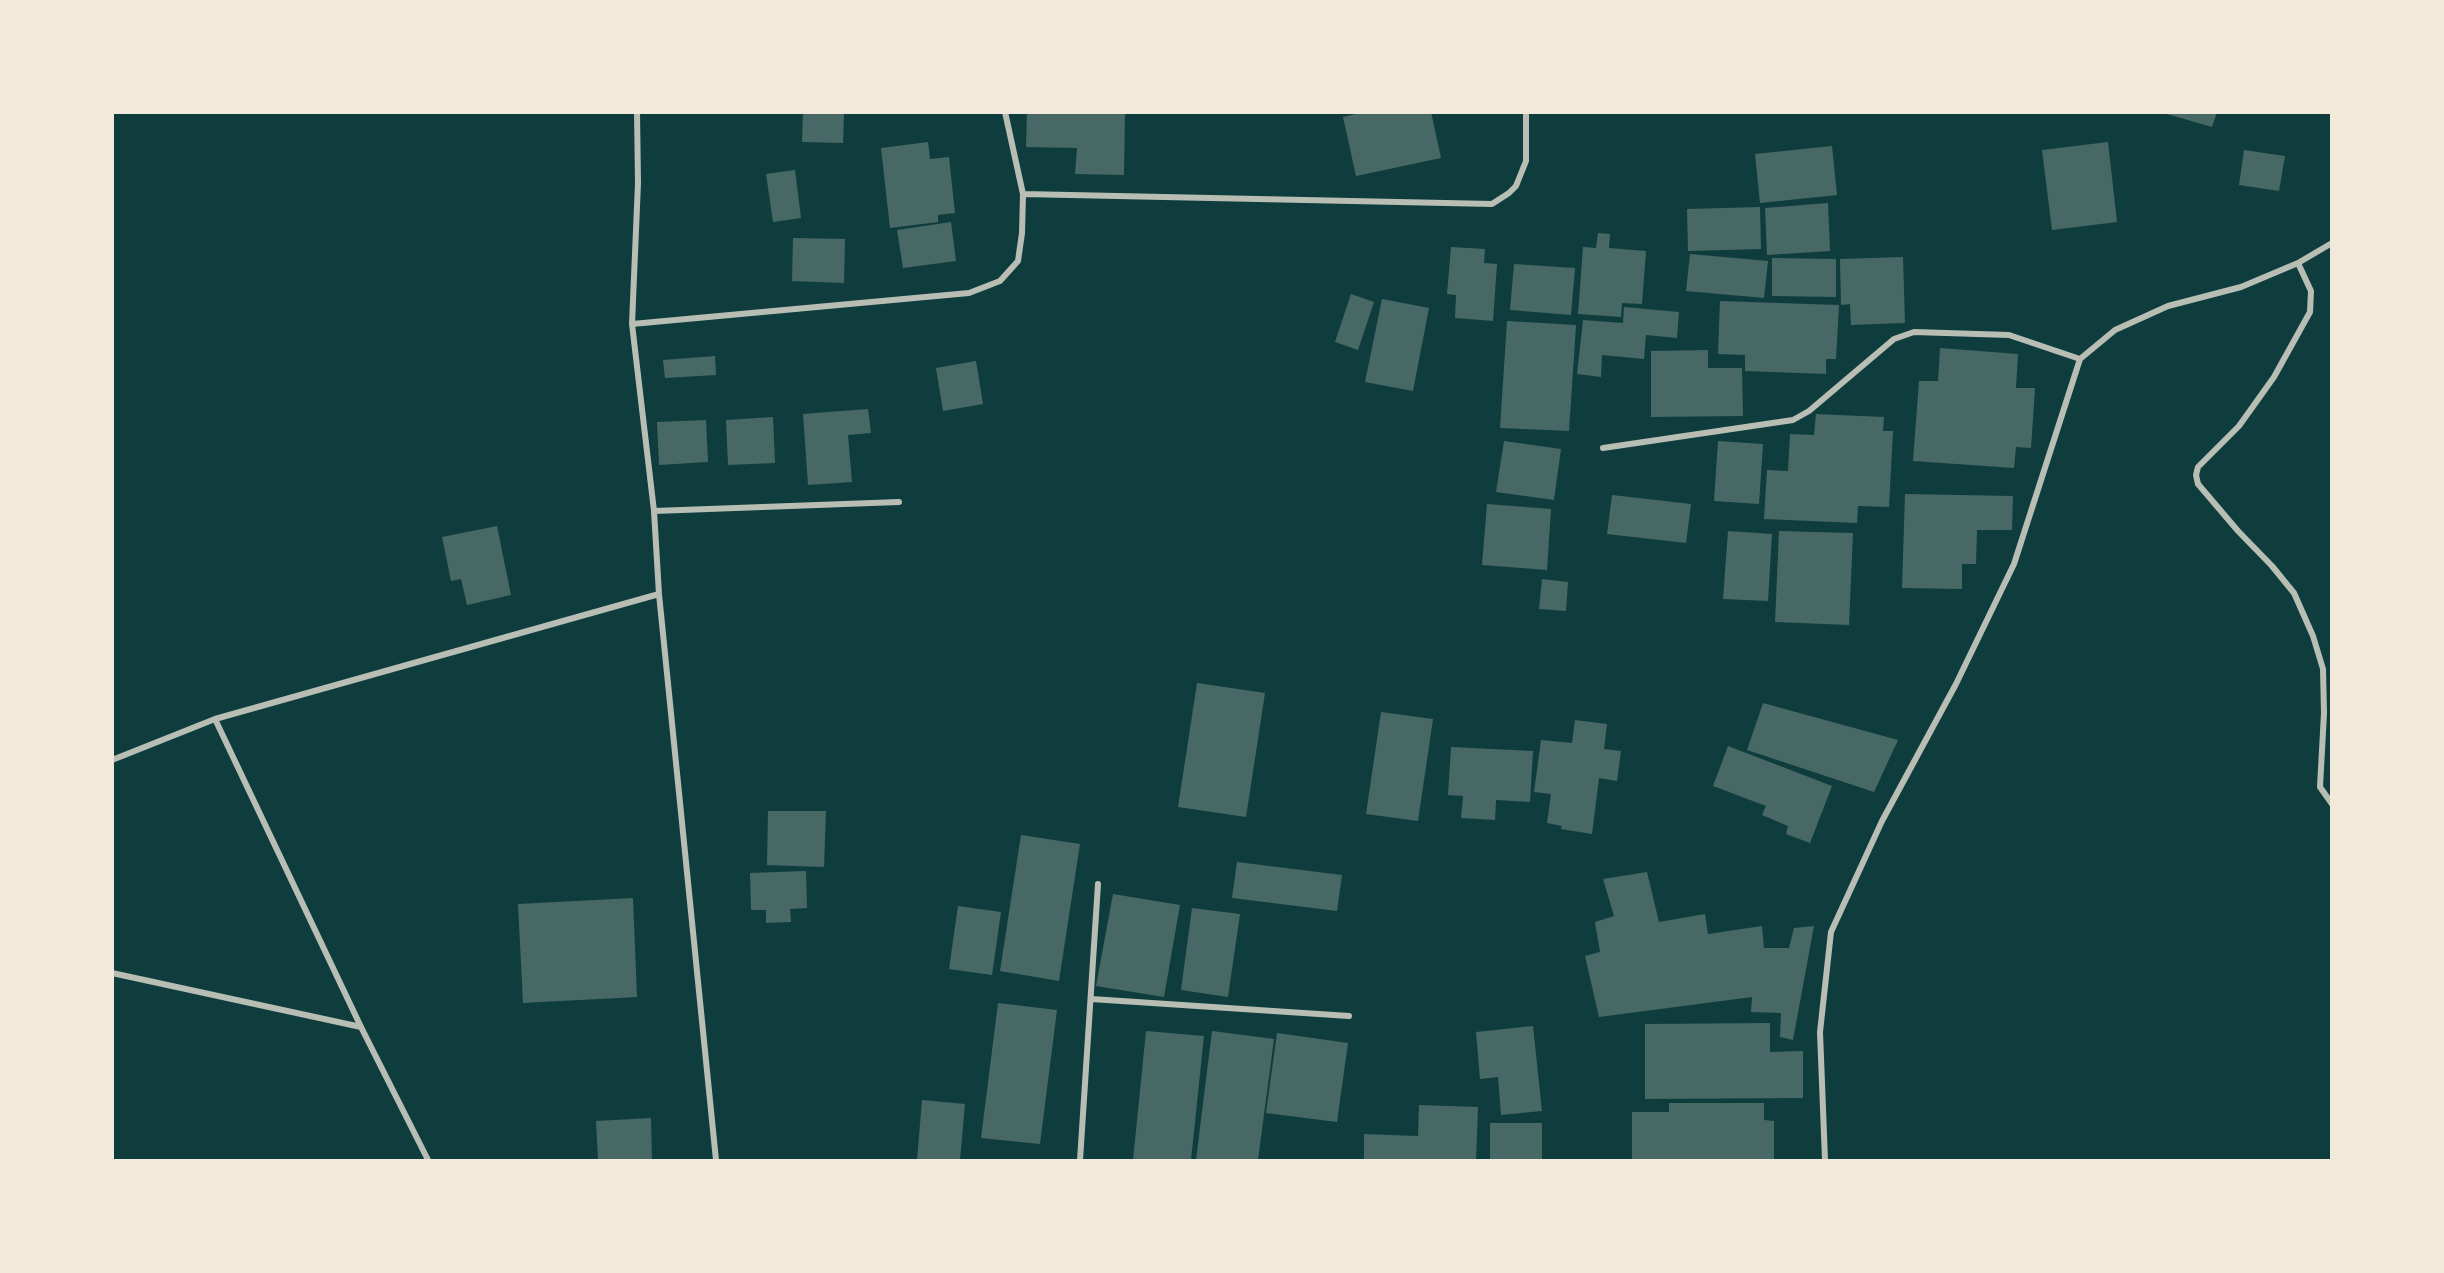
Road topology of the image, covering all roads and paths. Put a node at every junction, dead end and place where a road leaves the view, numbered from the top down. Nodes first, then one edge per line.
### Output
1 (637, 112) edge
2 (1005, 112) edge
3 (1526, 112) edge
4 (1023, 194) junction
5 (2331, 243) edge
6 (2298, 263) junction
7 (632, 324) junction
8 (2080, 359) junction
9 (1603, 448) dead end
10 (899, 502) dead end
11 (654, 511) junction
12 (659, 594) junction
13 (215, 719) junction
14 (112, 760) edge
15 (2331, 804) edge
16 (1098, 884) dead end
17 (112, 973) edge
18 (1091, 999) junction
19 (1349, 1016) dead end
20 (361, 1027) junction
21 (428, 1161) edge
22 (716, 1161) edge
23 (1080, 1161) edge
24 (1825, 1161) edge

1 - 7 street
2 - 4 street
3 - 4 street
4 - 7 street
5 - 6 street
6 - 8 street
6 - 15 street
7 - 11 street
8 - 9 street
8 - 24 street
10 - 11 street
11 - 12 street
12 - 13 street
12 - 22 street
13 - 14 street
13 - 20 street
16 - 18 street
17 - 20 street
18 - 19 street
18 - 23 street
20 - 21 street

